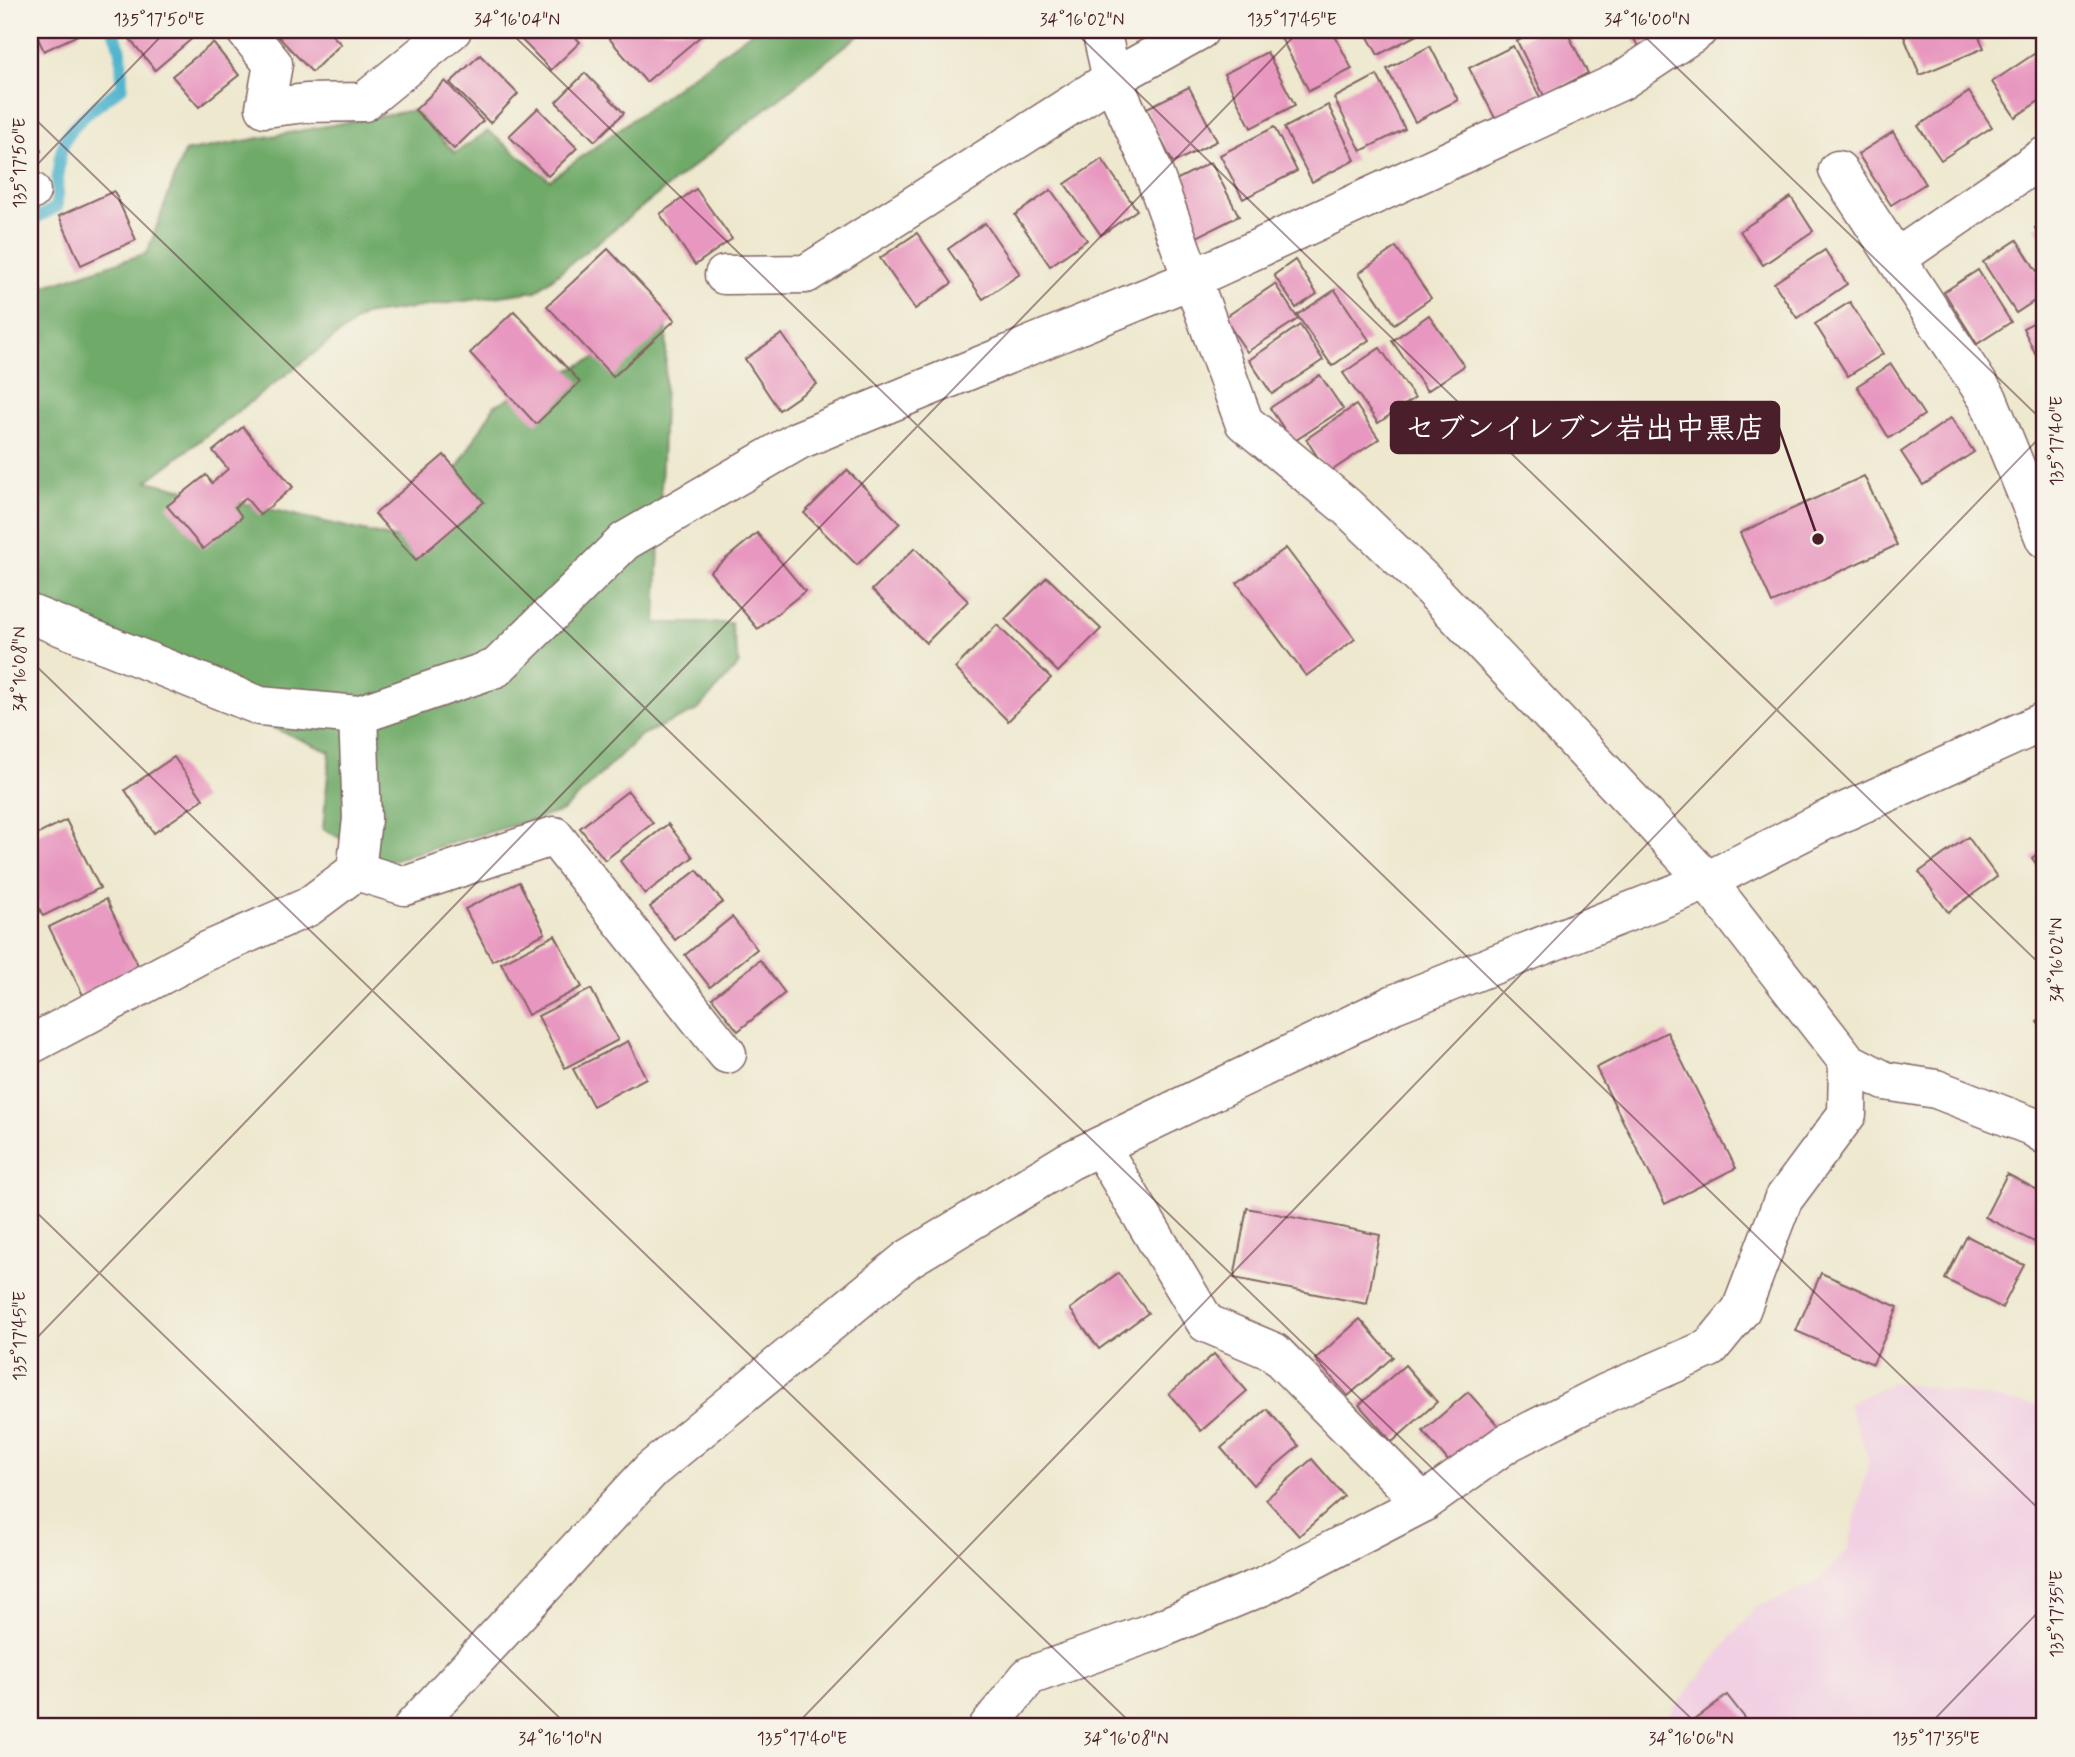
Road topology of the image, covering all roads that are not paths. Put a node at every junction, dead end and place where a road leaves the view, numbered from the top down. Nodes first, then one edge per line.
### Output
1 (245, 30) edge
2 (452, 30) edge
3 (1101, 30) edge
4 (1200, 30) edge
5 (1698, 30) edge
6 (1112, 79) junction
7 (2045, 156) edge
8 (1839, 170) dead end
9 (1897, 258) junction
10 (723, 275) dead end
11 (1192, 279) junction
12 (2045, 539) edge
13 (30, 614) edge
14 (359, 715) junction
15 (2045, 722) edge
16 (356, 870) junction
17 (1707, 881) junction
18 (30, 1045) edge
19 (727, 1054) dead end
20 (1847, 1062) junction
21 (2045, 1135) edge
22 (1100, 1146) junction
23 (1423, 1503) junction
24 (413, 1727) edge
25 (988, 1727) edge

1 - 2 street
3 - 6 street
4 - 6 street
5 - 11 street
6 - 10 street
6 - 11 street
7 - 9 street
8 - 9 street
9 - 12 street
11 - 14 street
11 - 17 street
13 - 14 street
14 - 16 street
15 - 17 street
16 - 18 street
16 - 19 street
17 - 20 street
17 - 22 street
20 - 21 street
20 - 23 street
22 - 23 street
22 - 24 street
23 - 25 street

